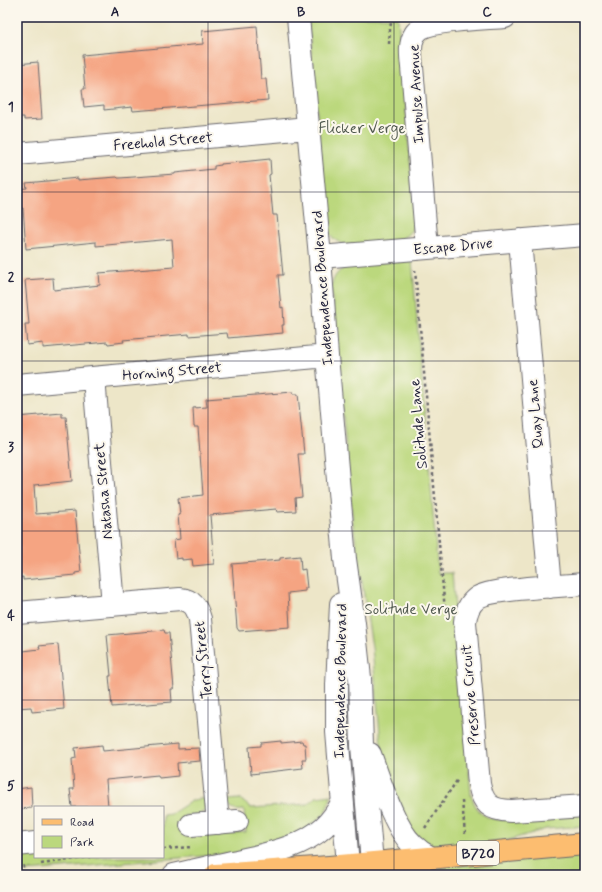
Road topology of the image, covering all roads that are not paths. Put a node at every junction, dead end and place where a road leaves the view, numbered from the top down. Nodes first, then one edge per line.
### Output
1 (298, 17) edge
2 (500, 17) edge
3 (505, 17) edge
4 (308, 128) junction
5 (17, 154) edge
6 (585, 234) edge
7 (520, 240) junction
8 (427, 248) junction
9 (320, 256) junction
10 (327, 356) junction
11 (94, 378) junction
12 (17, 385) edge
13 (345, 559) junction
14 (585, 584) edge
15 (550, 587) junction
16 (113, 605) junction
17 (17, 613) edge
18 (361, 732) junction
19 (342, 803) junction
20 (585, 806) edge
21 (191, 825) dead end
22 (585, 844) edge
23 (17, 845) edge
24 (34, 853) edge
25 (430, 857) junction
26 (373, 869) edge
27 (348, 870) edge
28 (174, 875) edge
29 (216, 875) edge

1 - 4 street, Independence Boulevard
2 - 3 street, Impulse Avenue
2 - 8 street, Impulse Avenue
4 - 5 street, Freehold Street
4 - 9 street, Independence Boulevard
6 - 7 street, Escape Drive
7 - 8 street, Escape Drive
7 - 15 street, Quay Lane
8 - 9 street, Escape Drive
9 - 10 street, Independence Boulevard
10 - 11 street, Horning Street
10 - 13 street, Independence Boulevard
11 - 12 street, Horning Street
11 - 16 street, Natasha Street
13 - 18 street, Independence Boulevard
13 - 19 street, Independence Boulevard
14 - 15 street, Preserve Circuit
15 - 20 street, Preserve Circuit
16 - 17 street, Terry Street
16 - 21 street, Terry Street
18 - 25 street
18 - 26 street, Independence Boulevard
19 - 27 street, Independence Boulevard
19 - 28 street
22 - 25 main road, B720
23 - 24 street
25 - 26 main road, B720
26 - 27 main road, B720
27 - 29 main road, B720

